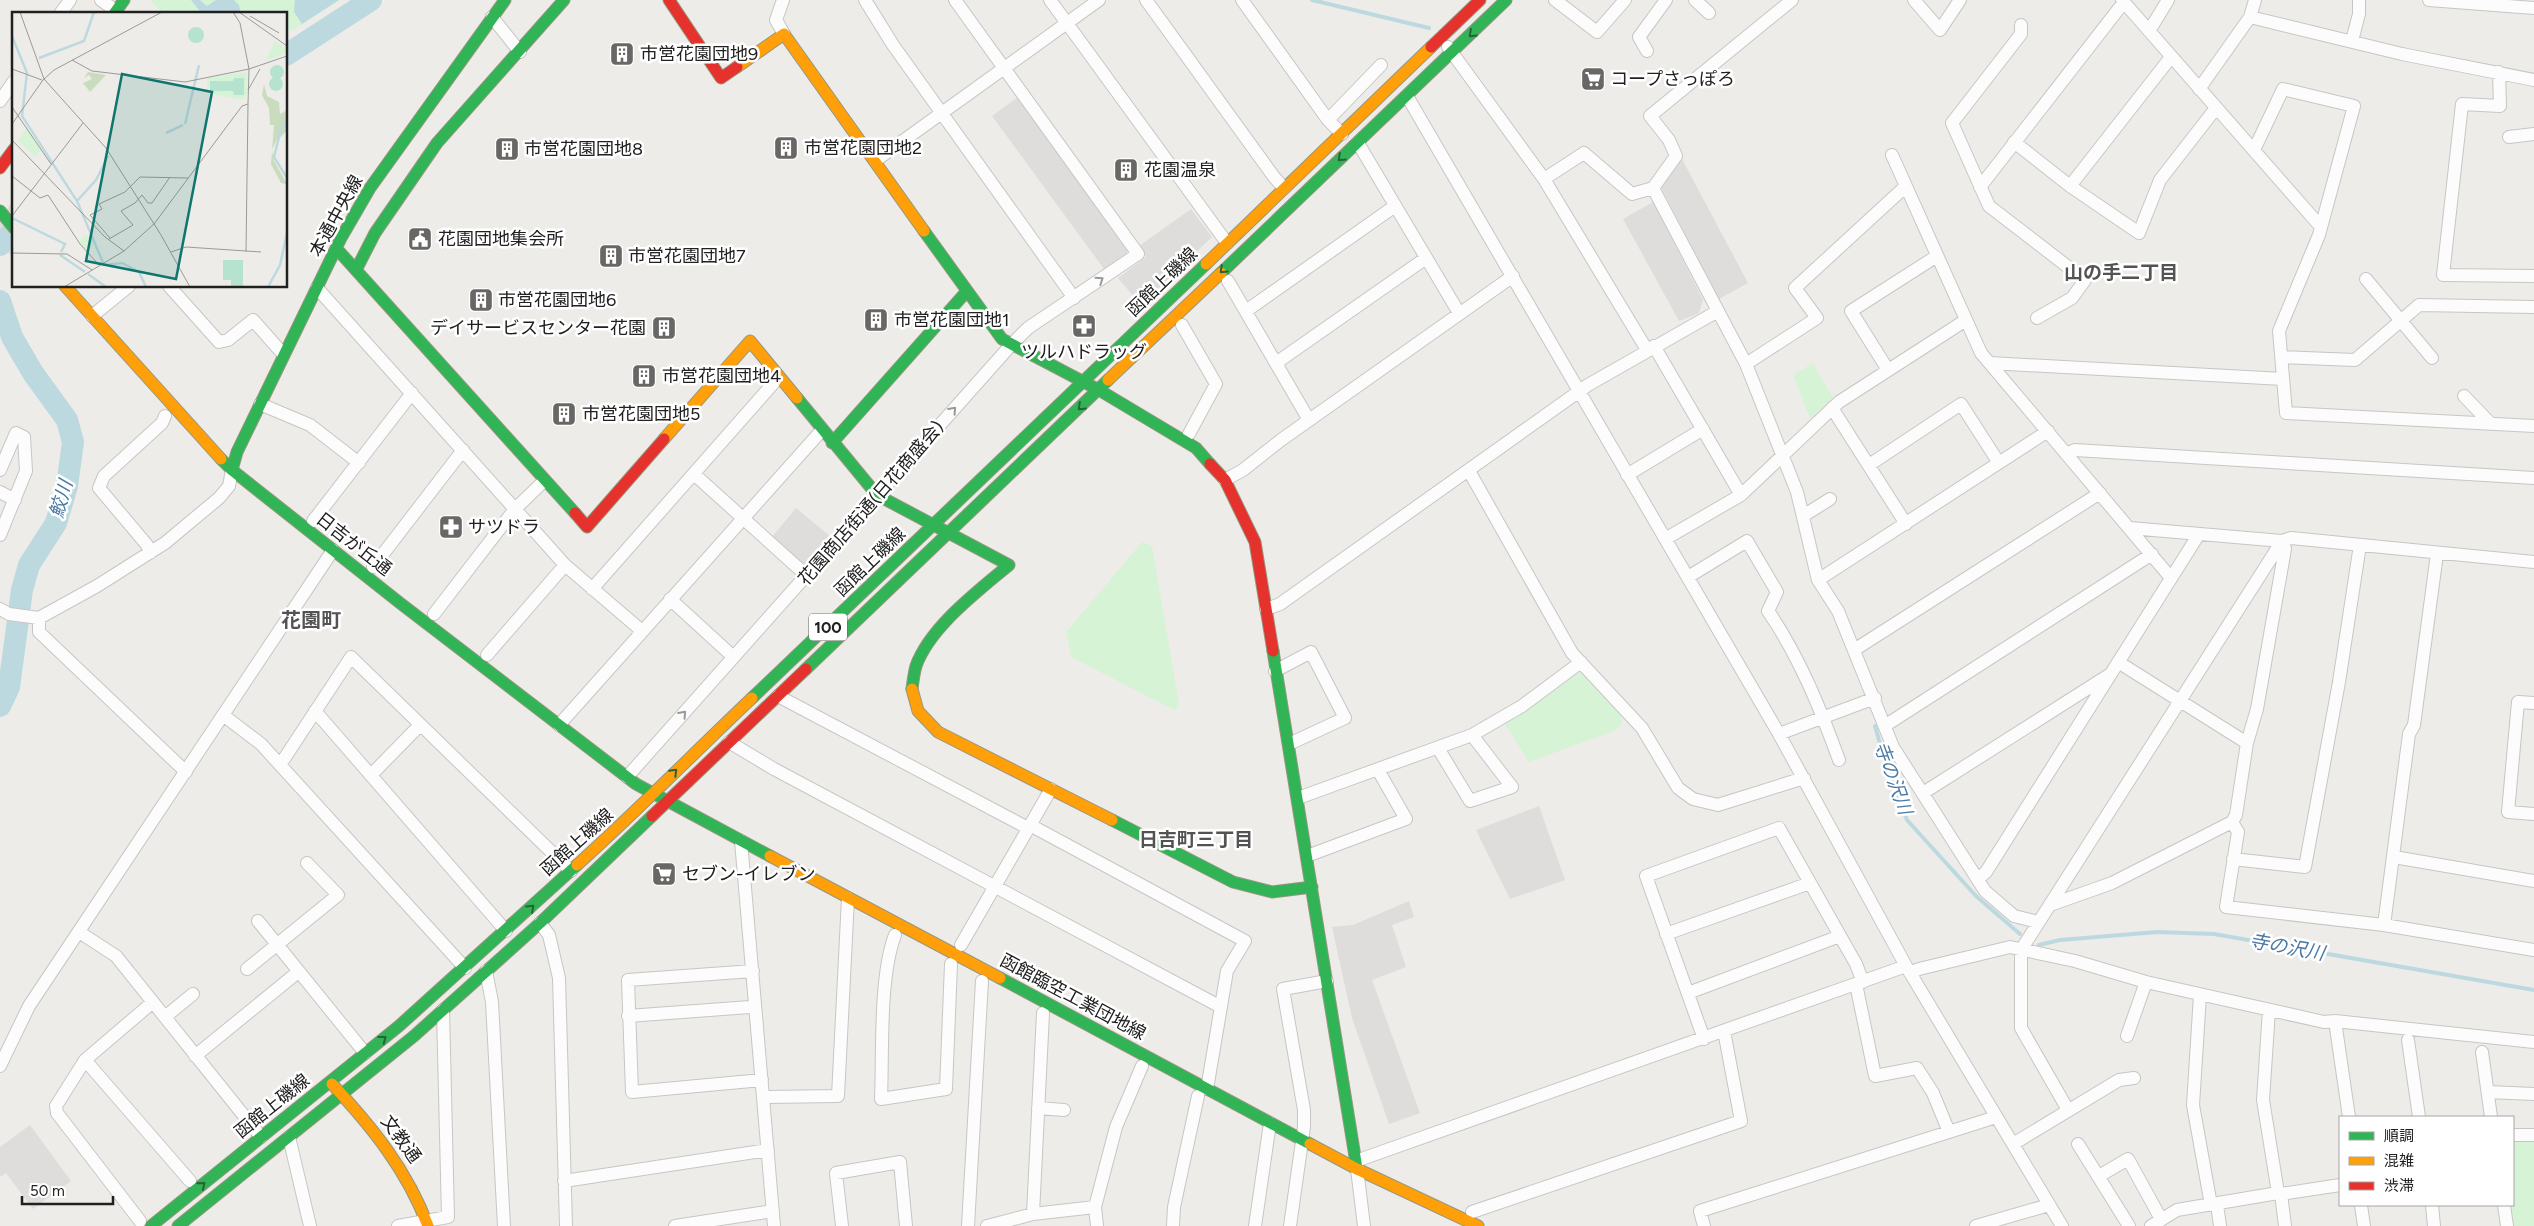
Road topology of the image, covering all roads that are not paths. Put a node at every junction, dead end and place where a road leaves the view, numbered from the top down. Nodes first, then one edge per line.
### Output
1 (70, 0) edge
2 (101, 0) edge
3 (124, 0) edge
4 (504, 0) edge
5 (564, 0) edge
6 (669, 0) edge
7 (783, 0) edge
8 (865, 0) edge
9 (955, 0) edge
10 (1050, 0) edge
11 (1099, 0) edge
12 (1146, 0) edge
13 (1242, 0) edge
14 (1480, 0) edge
15 (1506, 0) edge
16 (1555, 0) edge
17 (1625, 0) edge
18 (1666, 0) edge
19 (1696, 0) edge
20 (1792, 0) edge
21 (1914, 0) edge
22 (1960, 0) edge
23 (2168, 0) edge
24 (2255, 0) edge
25 (2359, 0) edge
26 (2429, 0) edge
27 (2123, 1) edge
28 (2486, 2) edge
29 (2534, 8) edge
30 (61, 12) edge
31 (115, 12) edge
32 (1709, 13) dead end
33 (494, 14) junction
34 (2250, 16) junction
35 (1067, 23) junction
36 (2022, 25) dead end
37 (2149, 31) junction
38 (784, 34) junction
39 (1441, 40) junction
40 (2352, 41) junction
41 (1646, 50) dead end
42 (520, 52) junction
43 (1453, 52) junction
44 (2171, 57) junction
45 (1381, 65) dead end
46 (1004, 69) junction
47 (2500, 72) junction
48 (2534, 80) edge
49 (12, 84) edge
50 (2199, 89) junction
51 (1406, 96) junction
52 (0, 101) edge
53 (2216, 108) junction
54 (942, 113) junction
55 (1328, 120) junction
56 (1342, 134) junction
57 (2534, 134) edge
58 (2509, 137) dead end
59 (2014, 142) junction
60 (1358, 143) junction
61 (2254, 150) junction
62 (12, 152) edge
63 (1892, 155) dead end
64 (875, 161) junction
65 (0, 168) edge
66 (1544, 179) junction
67 (1906, 186) junction
68 (2070, 186) junction
69 (1980, 187) junction
70 (1284, 188) junction
71 (1652, 188) junction
72 (1395, 206) junction
73 (2, 213) edge
74 (12, 226) edge
75 (2321, 227) junction
76 (1227, 243) junction
77 (336, 248) junction
78 (1936, 256) junction
79 (1426, 258) junction
80 (356, 270) junction
81 (1513, 276) junction
82 (2534, 276) edge
83 (2366, 279) dead end
84 (1228, 281) dead end
85 (67, 288) edge
86 (127, 288) edge
87 (171, 288) edge
88 (316, 288) junction
89 (967, 291) junction
90 (1074, 298) junction
91 (2534, 307) edge
92 (1246, 311) junction
93 (1718, 311) junction
94 (1459, 314) junction
95 (92, 316) junction
96 (2037, 318) dead end
97 (1966, 320) junction
98 (2400, 320) junction
99 (1182, 325) dead end
100 (1010, 345) junction
101 (1650, 348) junction
102 (284, 354) junction
103 (2282, 358) junction
104 (2432, 358) dead end
105 (1276, 363) junction
106 (1990, 363) junction
107 (1746, 364) junction
108 (1888, 370) junction
109 (778, 378) junction
110 (2283, 378) junction
111 (1083, 383) junction
112 (1099, 390) junction
113 (1579, 392) junction
114 (412, 393) junction
115 (2464, 396) dead end
116 (260, 404) junction
117 (1832, 408) junction
118 (165, 416) dead end
119 (1309, 420) junction
120 (2491, 424) junction
121 (2534, 426) edge
122 (1702, 429) junction
123 (822, 430) junction
124 (2048, 431) junction
125 (1189, 434) dead end
126 (832, 443) junction
127 (463, 450) junction
128 (2066, 454) junction
129 (1782, 455) junction
130 (359, 463) junction
131 (1999, 463) junction
132 (1869, 465) junction
133 (0, 470) edge
134 (232, 470) junction
135 (1469, 472) junction
136 (694, 474) junction
137 (1627, 475) junction
138 (2534, 478) edge
139 (1225, 480) junction
140 (544, 481) junction
141 (0, 492) edge
142 (2100, 493) junction
143 (877, 495) junction
144 (1740, 495) junction
145 (1830, 499) dead end
146 (15, 500) junction
147 (515, 509) junction
148 (1803, 516) junction
149 (742, 518) junction
150 (313, 521) dead end
151 (1906, 524) junction
152 (933, 526) junction
153 (2130, 528) junction
154 (949, 533) junction
155 (0, 534) edge
156 (2199, 534) junction
157 (1665, 539) junction
158 (2282, 541) junction
159 (2360, 545) junction
160 (333, 550) junction
161 (150, 553) junction
162 (2152, 554) junction
163 (2437, 554) junction
164 (2534, 562) edge
165 (565, 565) junction
166 (374, 567) dead end
167 (807, 576) junction
168 (1688, 577) junction
169 (2171, 578) junction
170 (1818, 580) junction
171 (592, 589) junction
172 (670, 599) junction
173 (1266, 609) junction
174 (5, 612) edge
175 (434, 614) dead end
176 (36, 618) junction
177 (642, 631) junction
178 (1854, 650) junction
179 (728, 652) dead end
180 (487, 655) dead end
181 (1581, 662) junction
182 (2115, 668) junction
183 (1275, 670) junction
184 (778, 696) junction
185 (1875, 698) junction
186 (2179, 701) junction
187 (2534, 703) edge
188 (315, 711) junction
189 (223, 715) junction
190 (1824, 719) junction
191 (420, 725) junction
192 (559, 725) junction
193 (1886, 725) junction
194 (1779, 734) junction
195 (1472, 735) junction
196 (729, 742) junction
197 (2247, 743) junction
198 (1289, 744) junction
199 (1438, 748) junction
200 (1839, 760) dead end
201 (280, 765) junction
202 (1378, 770) junction
203 (186, 772) junction
204 (371, 775) junction
205 (627, 777) junction
206 (1804, 778) junction
207 (1051, 789) junction
208 (1923, 793) junction
209 (653, 794) junction
210 (1298, 798) junction
211 (668, 801) junction
212 (2534, 814) edge
213 (2232, 822) junction
214 (1029, 826) junction
215 (741, 841) junction
216 (1307, 856) junction
217 (2394, 857) junction
218 (2233, 859) junction
219 (307, 863) dead end
220 (571, 870) junction
221 (1978, 879) junction
222 (2534, 881) edge
223 (1810, 883) junction
224 (995, 886) junction
225 (1312, 888) junction
226 (848, 898) junction
227 (2050, 905) junction
228 (258, 921) dead end
229 (2038, 922) junction
230 (540, 923) junction
231 (2384, 925) junction
232 (506, 931) junction
233 (79, 932) junction
234 (1666, 934) junction
235 (895, 935) dead end
236 (1840, 936) junction
237 (277, 944) junction
238 (962, 945) dead end
239 (2021, 950) junction
240 (2534, 950) edge
241 (951, 964) dead end
242 (465, 968) junction
243 (247, 969) dead end
244 (1908, 970) junction
245 (486, 971) junction
246 (754, 971) junction
247 (298, 972) junction
248 (982, 981) dead end
249 (1327, 981) junction
250 (2146, 982) junction
251 (1860, 983) junction
252 (1688, 993) junction
253 (193, 994) dead end
254 (2200, 995) junction
255 (153, 1002) junction
256 (750, 1007) dead end
257 (1221, 1007) junction
258 (443, 1010) junction
259 (2269, 1010) junction
260 (1043, 1013) dead end
261 (628, 1016) junction
262 (165, 1017) junction
263 (2335, 1021) junction
264 (1724, 1031) junction
265 (2128, 1036) dead end
266 (1704, 1039) junction
267 (2408, 1040) dead end
268 (2534, 1042) edge
269 (2482, 1052) dead end
270 (365, 1053) junction
271 (195, 1056) junction
272 (85, 1060) junction
273 (0, 1066) edge
274 (1142, 1066) dead end
275 (2134, 1078) dead end
276 (762, 1080) junction
277 (330, 1082) junction
278 (1203, 1092) junction
279 (2488, 1092) junction
280 (2534, 1094) edge
281 (342, 1095) junction
282 (764, 1097) junction
283 (1038, 1108) junction
284 (1064, 1110) dead end
285 (2068, 1110) junction
286 (2349, 1116) edge
287 (2419, 1116) edge
288 (2492, 1116) edge
289 (1996, 1117) junction
290 (1270, 1123) junction
291 (1949, 1132) junction
292 (2514, 1135) edge
293 (2534, 1135) edge
294 (261, 1137) junction
295 (289, 1137) junction
296 (1301, 1139) junction
297 (2013, 1144) junction
298 (2078, 1144) dead end
299 (768, 1150) junction
300 (1356, 1165) junction
301 (2099, 1176) junction
302 (190, 1181) dead end
303 (564, 1181) junction
304 (2339, 1185) edge
305 (2280, 1194) junction
306 (2214, 1204) junction
307 (2050, 1205) junction
308 (1095, 1206) junction
309 (2361, 1206) edge
310 (2432, 1206) edge
311 (2504, 1206) edge
312 (773, 1211) junction
313 (1472, 1212) dead end
314 (1033, 1214) junction
315 (192, 1221) edge
316 (427, 1222) edge
317 (145, 1223) edge
318 (2156, 1223) edge
319 (178, 1226) edge
320 (310, 1226) edge
321 (398, 1226) edge
322 (504, 1226) edge
323 (566, 1226) edge
324 (675, 1226) edge
325 (774, 1226) edge
326 (842, 1226) edge
327 (906, 1226) edge
328 (968, 1226) edge
329 (988, 1226) edge
330 (1097, 1226) edge
331 (1173, 1226) edge
332 (1255, 1226) edge
333 (1290, 1226) edge
334 (1364, 1226) edge
335 (1478, 1226) edge
336 (1704, 1226) edge
337 (1976, 1226) edge
338 (2062, 1226) edge
339 (2129, 1226) edge
340 (2220, 1226) edge
341 (2285, 1226) edge
342 (2364, 1226) edge
343 (2434, 1226) edge
344 (2507, 1226) edge

1 - 30 street
2 - 31 street
3 - 31 street
4 - 33 street, 本通中央線
5 - 42 street
6 - 38 street
7 - 38 street
8 - 54 street
9 - 46 street
10 - 35 street
11 - 35 street
12 - 70 street
13 - 55 street
14 - 39 street, 函館上磯線 / 100
15 -> 43 street, 函館上磯線 / 100
16 - 17 street
18 - 41 street
19 - 32 street
20 - 71 street
21 - 22 street
23 - 37 street
24 - 34 street
25 - 40 street
26 - 28 street
27 - 37 street
27 - 59 street
28 - 29 street
33 - 42 street
33 - 77 street, 本通中央線
34 - 40 street
34 - 50 street
35 - 46 street
35 - 76 street
36 - 69 street
37 - 44 street
38 - 64 street
39 - 43 street
39 - 56 street, 函館上磯線 / 100
40 - 47 street
42 - 80 street
43 - 51 street, 函館上磯線 / 100
43 - 66 street
44 - 50 street
44 - 68 street
45 - 55 street
46 - 54 street
90 -> 46 street, 花園商店街通(日花商盛会)
47 - 48 street
47 - 82 street
49 - 52 street
50 - 53 street
51 - 60 street, 函館上磯線 / 100
51 - 81 street
53 - 61 street
53 - 68 street
54 - 64 street
54 - 90 street
55 - 56 street
56 - 70 street, 函館上磯線 / 100
57 - 58 street
59 - 68 street
59 - 69 street
60 - 72 street
60 -> 112 street, 函館上磯線 / 100
61 - 75 street
61 - 75 street
62 - 65 street
63 - 67 street
64 - 89 street
66 - 71 street
66 - 101 street
67 - 78 street
67 - 107 street
69 - 96 street
70 - 76 street, 函館上磯線 / 100
71 - 93 street
72 - 79 street
72 - 92 street
73 - 74 street
75 - 103 street
76 - 111 street, 函館上磯線 / 100
77 - 80 street
77 - 88 street, 本通中央線
78 - 97 street
78 - 108 street
79 - 94 street
79 - 105 street
80 - 140 street
81 - 94 street
81 - 113 street
83 - 98 street
84 - 92 street
85 - 95 street, 日吉が丘通
86 - 95 street
87 - 102 street
88 - 102 street, 本通中央線
88 - 114 street
89 - 100 street
89 - 126 street
90 - 100 street, 花園商店街通(日花商盛会)
91 - 98 street
92 - 105 street
93 - 101 street
93 - 107 street
94 - 119 street
95 - 134 street, 日吉が丘通
97 - 106 street
97 - 108 street
98 - 103 street
98 - 104 street
99 - 125 street
100 - 111 street
143 -> 100 street, 花園商店街通(日花商盛会)
101 - 113 street
101 - 122 street
102 - 116 street, 本通中央線
103 - 110 street
105 - 119 street
106 - 110 street
106 - 124 street
107 - 129 street
108 - 117 street
109 - 123 street
109 - 136 street
109 - 140 street
110 - 120 street
111 - 112 street
111 - 152 street, 函館上磯線 / 100
112 - 139 street
112 -> 154 street, 函館上磯線 / 100
113 - 135 street
113 - 137 street
114 - 127 street
114 - 130 street
115 - 120 street
116 - 130 street
116 - 134 street, 本通中央線
117 - 129 street
117 - 132 street
118 - 161 street
119 - 139 street
120 - 121 street
122 - 137 street
122 - 144 street
123 - 126 street
123 - 149 street
124 - 128 street
124 - 131 street
126 - 143 street
127 - 147 street
127 - 166 street
128 - 138 street
128 - 142 street
129 - 144 street
129 - 148 street
130 - 150 street
131 - 132 street
131 - 151 street
132 - 151 street
133 - 146 street
134 - 160 street, 日吉が丘通
134 - 161 street
135 - 173 street
135 - 181 street
136 - 149 street
136 - 171 street
137 - 157 street
139 - 173 street
140 - 147 street
141 - 146 street
142 - 153 street
142 - 178 street
143 - 152 street
143 - 167 street, 花園商店街通(日花商盛会)
144 - 157 street
145 - 148 street
146 - 155 street
147 - 165 street
147 - 175 street
148 - 170 street
149 - 167 street
149 - 172 street
151 - 170 street
152 - 154 street
209 -> 152 street, 函館上磯線 / 100
153 - 156 street
153 - 162 street
154 - 184 street, 函館上磯線 / 100
154 - 207 street
156 - 158 street
156 - 169 street
157 - 168 street
158 - 159 street
158 - 186 street
158 - 197 street
159 - 163 street
159 - 218 street
160 - 189 street
160 - 192 street, 日吉が丘通
161 - 176 street
162 - 169 street
162 - 193 street
163 - 164 street
163 - 217 street
165 - 171 street
165 - 180 street
205 -> 167 street, 花園商店街通(日花商盛会)
168 - 190 street
168 - 194 street
169 - 182 street
170 - 178 street
171 - 177 street
172 - 177 street
172 - 179 street
173 - 183 street
174 - 176 street
176 - 203 street
177 - 192 street
178 - 185 street
181 - 195 street
181 - 206 street
182 - 186 street
182 - 208 street
182 - 221 street
183 - 198 street
183 - 198 street
184 - 196 street, 函館上磯線 / 100
184 - 214 street
185 - 190 street
185 - 193 street
186 - 197 street
186 - 227 street
187 - 212 street
188 - 191 street
188 - 201 street
188 - 204 street
189 - 201 street
189 - 203 street
190 - 194 street
190 - 200 street
191 - 204 street
191 - 220 street
192 - 205 street, 日吉が丘通
193 - 208 street
194 - 206 street
195 - 199 street
195 - 199 street
196 - 211 street, 函館上磯線 / 100
196 - 224 street
197 - 213 street
198 - 210 street
199 - 202 street
201 - 242 street
202 - 210 street
202 - 216 street
203 - 233 street
204 - 232 street
205 - 209 street, 日吉が丘通
206 - 244 street
207 - 214 street
207 - 225 street
208 - 221 street
209 - 211 street, 函館臨空工業団地線
209 - 220 street, 函館上磯線 / 100
210 - 216 street
211 - 215 street, 函館臨空工業団地線
211 - 230 street, 函館上磯線 / 100
213 - 218 street
213 - 227 street
214 - 224 street
214 - 257 street
215 - 226 street, 函館臨空工業団地線
215 - 246 street
216 - 225 street
217 - 222 street
217 - 231 street
218 - 231 street
219 - 237 street
232 -> 220 street, 函館上磯線 / 100
221 - 229 street
223 - 234 street
223 - 234 street
223 - 236 street
224 - 238 street
224 - 257 street
225 - 249 street
226 - 278 street, 函館臨空工業団地線
226 - 282 street
227 - 229 street
228 - 237 street
229 - 239 street
230 - 245 street, 函館上磯線 / 100
230 - 303 street
231 - 240 street
232 - 242 street, 函館上磯線 / 100
233 - 255 street
233 - 273 street
234 - 252 street
235 - 241 street
236 - 251 street
236 - 252 street
237 - 243 street
237 - 247 street
239 - 244 street
239 - 250 street
239 - 285 street
270 -> 242 street, 函館上磯線 / 100
244 - 251 street
244 - 289 street
245 - 258 street, 函館上磯線 / 100
245 - 322 street
246 - 261 street
246 - 276 street
247 - 270 street
247 - 271 street
248 - 328 street
249 - 296 street
249 - 300 street
250 - 254 street
250 - 265 street
251 - 264 street
251 - 291 street
252 - 266 street
253 - 262 street
254 - 259 street
254 - 306 street
255 - 262 street
255 - 272 street
256 - 261 street
257 - 278 street
258 - 281 street, 函館上磯線 / 100
258 - 316 street
259 - 263 street
259 - 305 street
260 - 283 street
261 - 276 street
262 - 271 street
263 - 268 street
263 - 286 street
264 - 266 street
264 - 313 street
266 - 300 street
267 - 287 street
269 - 279 street
270 - 277 street, 函館上磯線 / 100
271 - 294 street
272 - 302 street
272 - 317 street
274 - 308 street
275 - 285 street
276 - 282 street
277 - 281 street, 文教通
277 - 294 street, 函館上磯線 / 100
278 - 290 street, 函館臨空工業団地線
278 - 331 street
279 - 280 street
279 - 288 street
281 - 295 street, 函館上磯線 / 100
281 - 316 street, 文教通
282 - 299 street
283 - 284 street
283 - 314 street
285 - 297 street
289 - 291 street
289 - 297 street
290 - 296 street, 函館臨空工業団地線
290 - 332 street
291 - 336 street
292 - 293 street
317 -> 294 street, 函館上磯線 / 100
295 - 315 street, 函館上磯線 / 100
295 - 320 street
296 - 300 street, 函館臨空工業団地線
296 - 333 street
297 - 307 street
298 - 301 street
299 - 303 street
299 - 312 street
300 - 334 street
300 - 335 street, 函館臨空工業団地線
301 - 318 street
301 - 339 street
303 - 323 street
304 - 305 street
305 - 306 street
305 - 341 street
306 - 318 street
306 - 340 street
307 - 337 street
307 - 338 street
308 - 314 street
308 - 330 street
309 - 342 street
310 - 343 street
311 - 344 street
312 - 324 street
312 - 325 street
314 - 329 street
315 - 319 street, 函館上磯線 / 100
316 - 321 street
326 - 327 street

